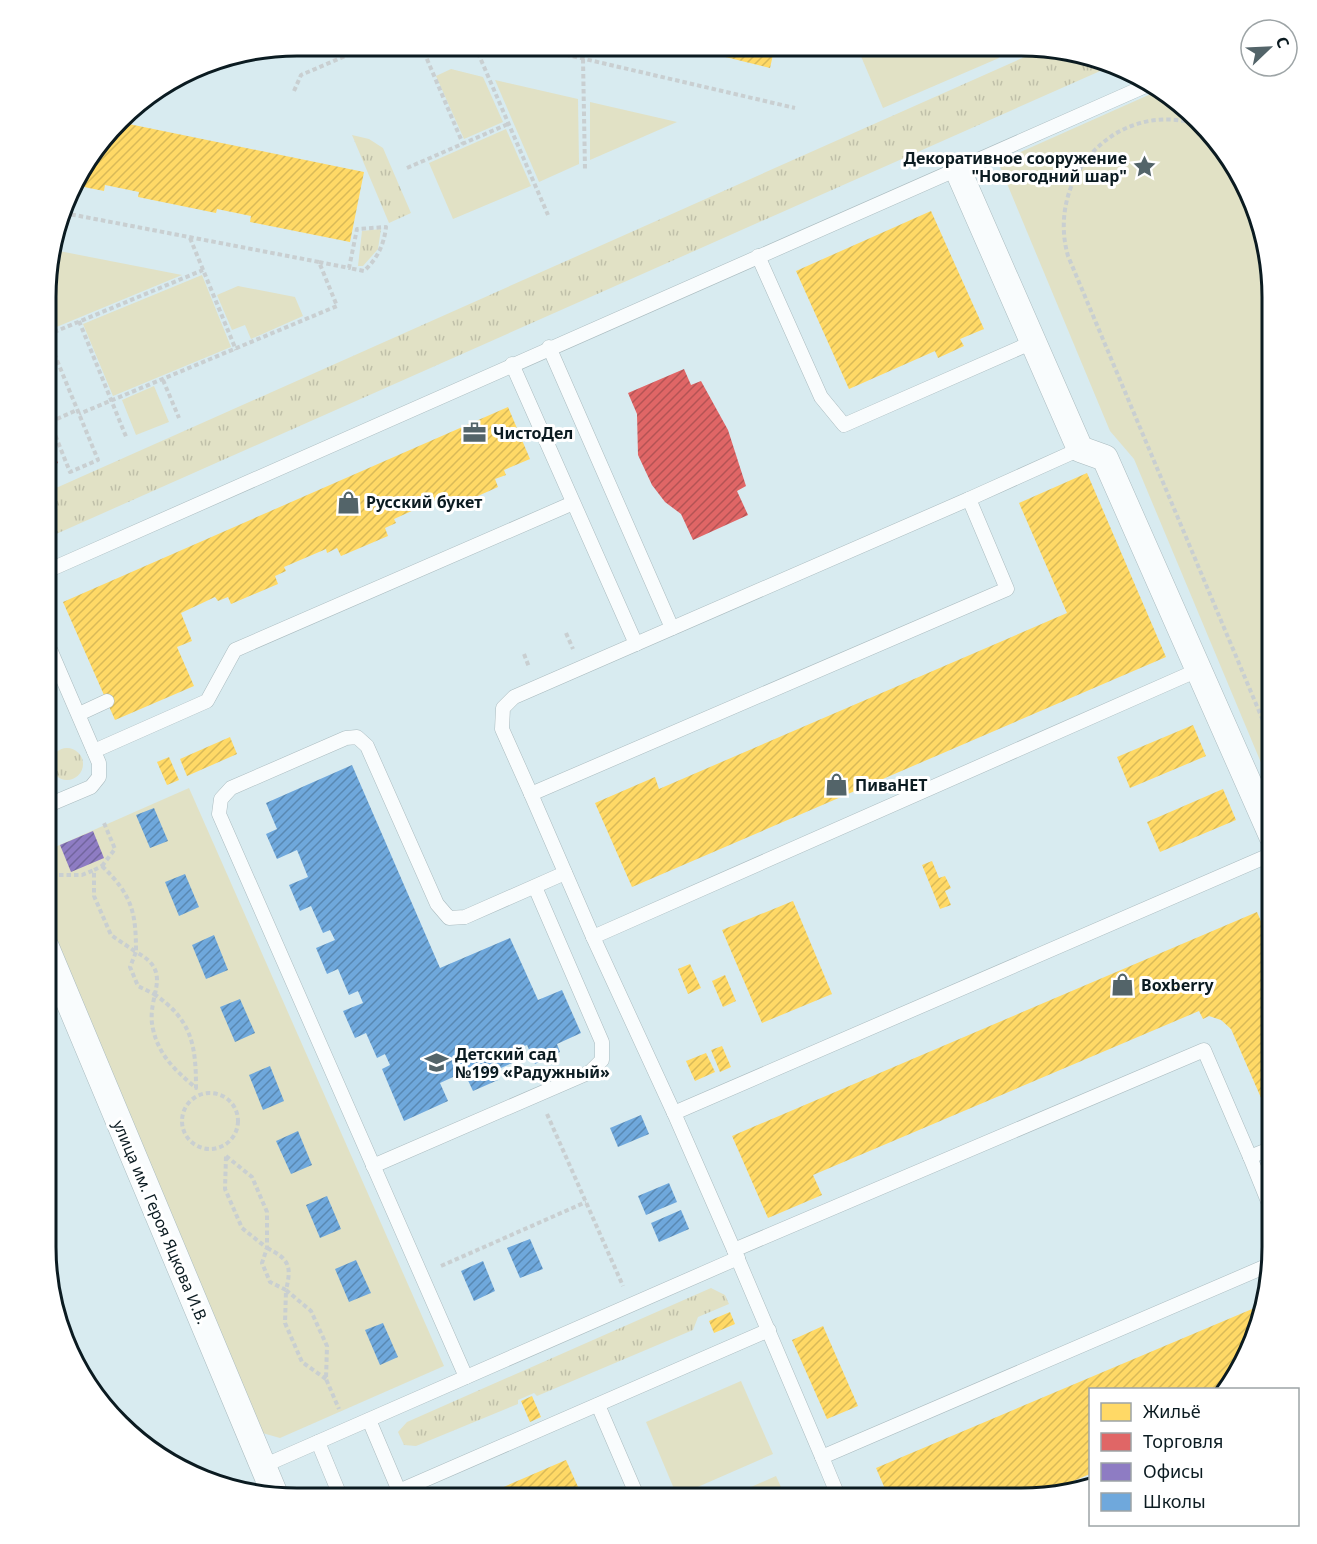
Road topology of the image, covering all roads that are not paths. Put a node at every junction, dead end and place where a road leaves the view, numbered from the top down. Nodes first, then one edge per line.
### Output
1 (1141, 88) edge
2 (957, 168) junction
3 (758, 256) junction
4 (1033, 342) junction
5 (549, 347) junction
6 (512, 364) junction
7 (1080, 449) junction
8 (969, 499) junction
9 (573, 503) junction
10 (56, 567) edge
11 (672, 628) junction
12 (636, 644) junction
13 (56, 662) edge
14 (1198, 670) junction
15 (107, 701) dead end
16 (79, 714) junction
17 (94, 751) junction
18 (531, 794) junction
19 (56, 802) edge
20 (1262, 814) edge
21 (1262, 858) edge
22 (566, 873) junction
23 (535, 887) junction
24 (593, 937) junction
25 (56, 970) edge
26 (674, 1113) junction
27 (1262, 1153) edge
28 (1250, 1158) junction
29 (373, 1166) junction
30 (1262, 1187) edge
31 (736, 1254) junction
32 (1260, 1269) edge
33 (769, 1330) junction
34 (466, 1377) junction
35 (598, 1405) junction
36 (369, 1420) junction
37 (318, 1442) junction
38 (822, 1456) junction
39 (263, 1466) junction
40 (272, 1487) edge
41 (337, 1488) edge
42 (397, 1488) edge
43 (415, 1488) edge
44 (634, 1488) edge
45 (834, 1488) edge

1 - 2 lane
2 - 3 lane
2 - 4 street
3 - 4 lane
3 - 5 lane
4 - 7 street
5 - 6 lane
5 - 11 lane
6 - 9 lane
6 - 10 lane
7 - 8 lane
7 - 14 street
8 - 11 lane
8 - 18 lane
9 - 12 lane
9 - 17 lane
11 - 12 lane
12 - 18 lane
13 - 16 lane
14 - 20 street
14 - 24 lane
15 - 16 lane
16 - 17 lane
17 - 19 lane
18 - 22 lane
21 - 26 lane
22 - 23 lane
22 - 24 lane
23 - 29 lane
23 - 29 lane
24 - 26 lane
25 - 39 street, улица им. Героя Яцкова И.В.
26 - 31 lane
27 - 28 lane
28 - 30 lane
28 - 31 lane
29 - 34 lane
31 - 33 lane
31 - 34 lane
32 - 38 lane
33 - 35 lane
33 - 38 lane
34 - 36 lane
35 - 43 lane
35 - 44 lane
36 - 37 lane
36 - 42 lane
37 - 39 lane
37 - 41 lane
38 - 45 lane
39 - 40 street, улица им. Героя Яцкова И.В.

